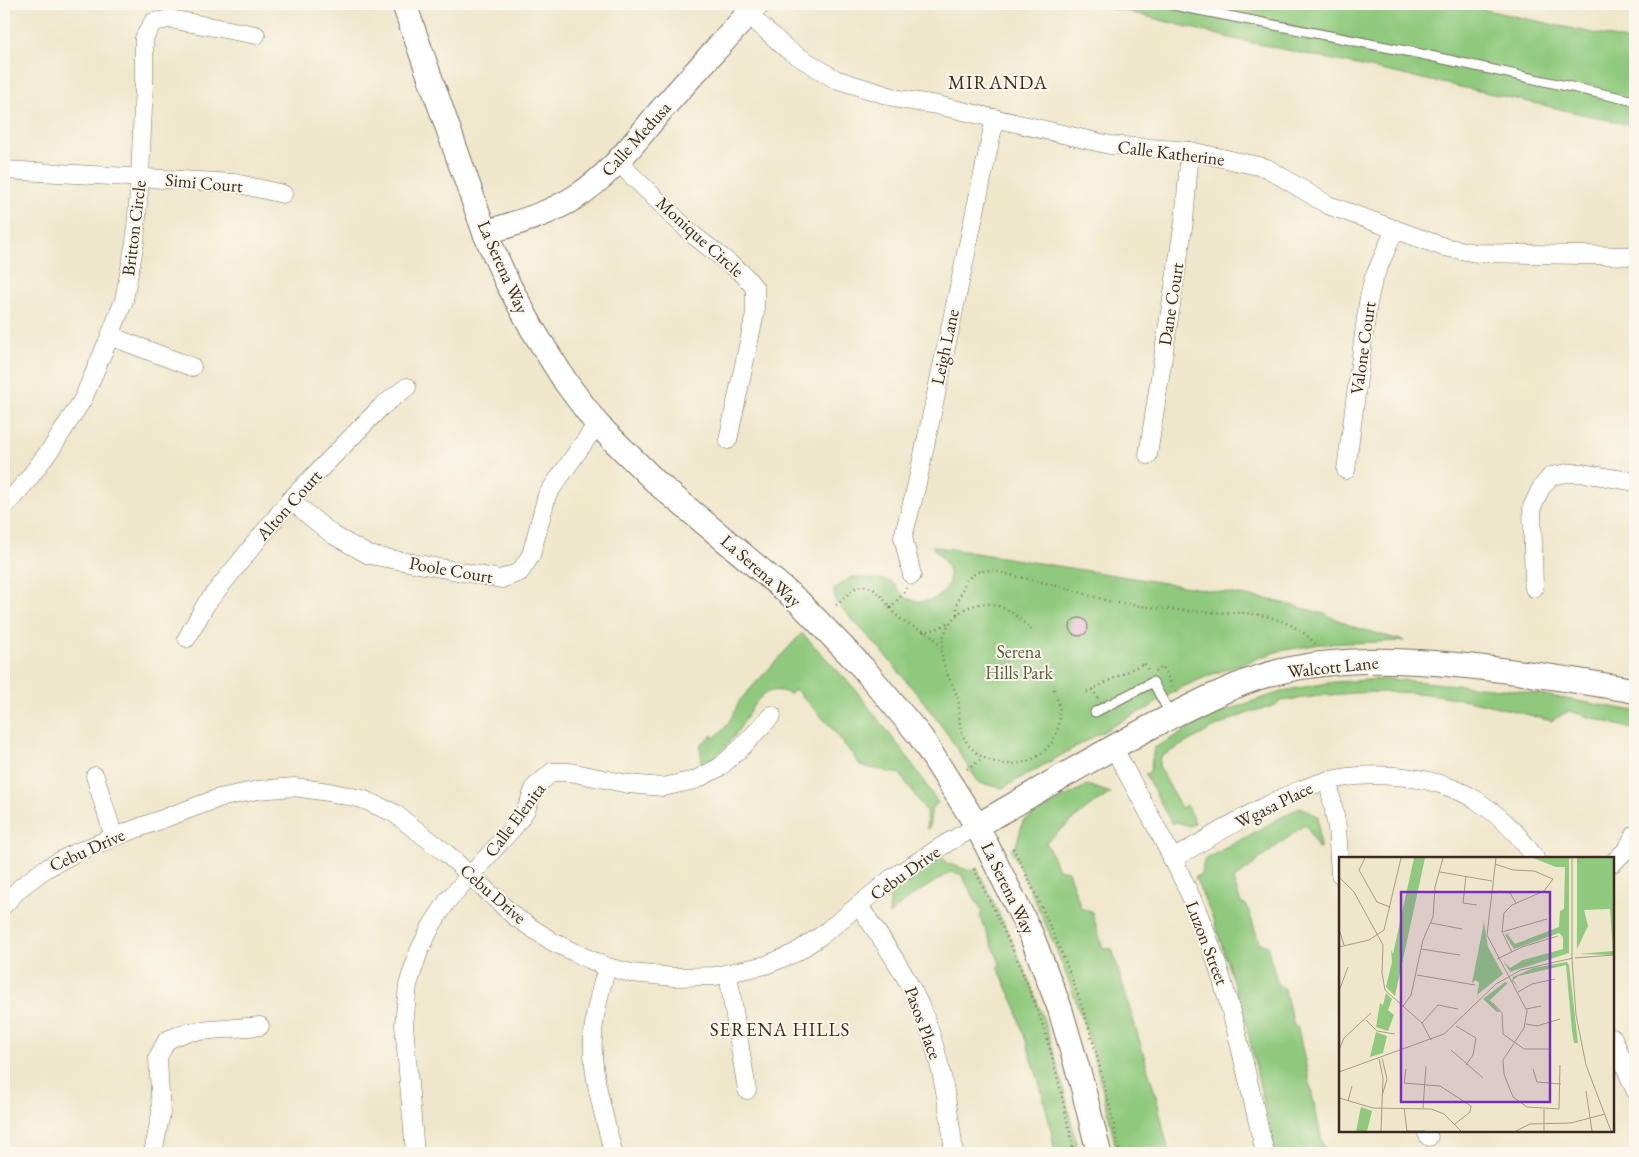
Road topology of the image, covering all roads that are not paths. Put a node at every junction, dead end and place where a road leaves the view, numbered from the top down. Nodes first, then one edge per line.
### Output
1 (404, 4) edge
2 (1168, 4) edge
3 (752, 9) edge
4 (256, 35) dead end
5 (1635, 101) edge
6 (995, 118) junction
7 (1190, 152) junction
8 (618, 162) junction
9 (4, 170) edge
10 (140, 178) junction
11 (283, 194) dead end
12 (1395, 229) junction
13 (485, 232) junction
14 (1635, 256) edge
15 (110, 336) junction
16 (192, 367) dead end
17 (407, 387) dead end
18 (597, 424) junction
19 (728, 440) dead end
20 (1148, 455) dead end
21 (1346, 470) dead end
22 (1635, 482) edge
23 (290, 500) junction
24 (4, 507) edge
25 (912, 575) road end
26 (1534, 588) dead end
27 (186, 638) dead end
28 (1635, 690) edge
29 (1095, 712) dead end
30 (772, 715) dead end
31 (1171, 716) junction
32 (1113, 747) junction
33 (95, 776) dead end
34 (1328, 780) junction
35 (977, 826) junction
36 (1635, 834) edge
37 (114, 837) junction
38 (1534, 857) edge
39 (1339, 858) edge
40 (1172, 859) junction
41 (1614, 862) edge
42 (470, 875) junction
43 (4, 905) edge
44 (859, 906) junction
45 (607, 967) junction
46 (728, 974) junction
47 (260, 1026) dead end
48 (1614, 1040) edge
49 (747, 1090) dead end
50 (1635, 1090) edge
51 (153, 1153) edge
52 (415, 1153) edge
53 (613, 1153) edge
54 (954, 1153) edge
55 (1098, 1153) edge
56 (1265, 1153) edge

1 - 13 main road, La Serena Way
2 - 5 lane
3 - 6 street, Calle Katherine
3 - 8 main road, Calle Medusa
4 - 10 street, Britton Circle
6 - 7 street, Calle Katherine
6 - 25 street, Leigh Lane
7 - 12 street, Calle Katherine
7 - 20 street, Dane Court
8 - 13 main road, Calle Medusa
8 - 19 street, Monique Circle
9 - 10 street, Simi Court
10 - 11 street, Simi Court
10 - 15 street, Britton Circle
12 - 14 street, Calle Katherine
12 - 21 street, Valone Court
13 - 18 main road, La Serena Way
15 - 16 street
15 - 24 street, Britton Circle
17 - 23 street, Alton Court
18 - 23 street, Poole Court
18 - 35 main road, La Serena Way
22 - 26 street
23 - 27 street, Alton Court
28 - 31 main road, Walcott Lane
29 - 31 lane
30 - 42 street, Calle Elenita
31 - 32 main road, Walcott Lane
32 - 35 main road, Walcott Lane
32 - 40 street, Luzon Street
33 - 37 street
34 - 38 street, Wgasa Place
34 - 39 street
34 - 40 street, Wgasa Place
35 - 44 street, Cebu Drive
35 - 55 main road, La Serena Way
36 - 41 street
37 - 42 street, Cebu Drive
37 - 43 street, Cebu Drive
40 - 56 street, Luzon Street
42 - 45 street, Cebu Drive
42 - 52 street, Calle Elenita
44 - 46 street, Cebu Drive
44 - 54 street, Pasos Place
45 - 46 street, Cebu Drive
45 - 53 street
46 - 49 street
47 - 51 street
48 - 50 street

